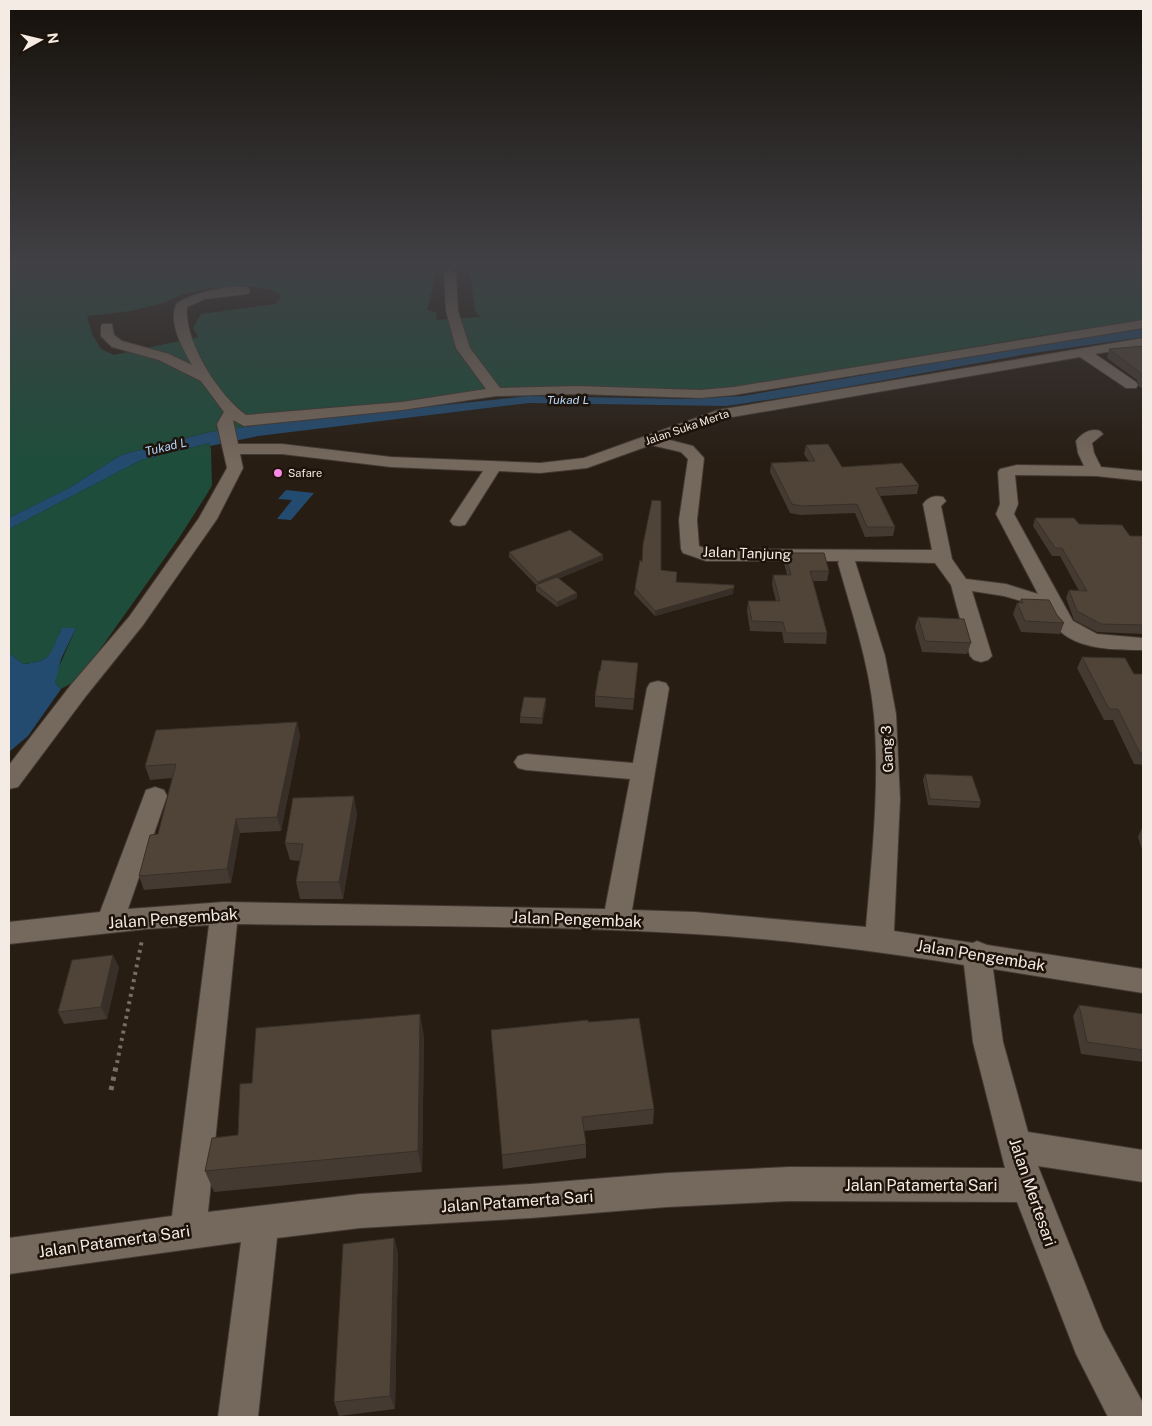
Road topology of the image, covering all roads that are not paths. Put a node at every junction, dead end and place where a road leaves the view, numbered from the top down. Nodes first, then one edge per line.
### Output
1 (107, 329) edge
2 (182, 329) edge
3 (457, 329) edge
4 (1111, 329) edge
5 (1143, 342) edge
6 (1082, 352) junction
7 (206, 378) junction
8 (1131, 385) dead end
9 (496, 392) junction
10 (240, 419) junction
11 (1095, 434) dead end
12 (649, 440) junction
13 (238, 446) junction
14 (493, 467) junction
15 (1096, 471) junction
16 (1143, 476) edge
17 (937, 501) dead end
18 (459, 521) dead end
19 (944, 559) junction
20 (847, 563) dead end
21 (960, 584) junction
22 (1052, 604) junction
23 (1143, 644) edge
24 (981, 656) dead end
25 (658, 688) dead end
26 (526, 762) dead end
27 (643, 772) junction
28 (9, 781) edge
29 (155, 796) dead end
30 (224, 913) junction
31 (617, 920) junction
32 (110, 922) junction
33 (9, 932) edge
34 (879, 940) junction
35 (978, 953) junction
36 (1143, 981) edge
37 (1015, 1146) junction
38 (1143, 1166) edge
39 (1028, 1185) junction
40 (261, 1222) junction
41 (188, 1231) junction
42 (9, 1256) edge
43 (238, 1417) edge
44 (1129, 1417) edge

1 - 7 street
2 - 7 street
3 - 9 street
4 - 9 street
5 - 6 street, Jalan Suka Merta
6 - 8 street
6 - 12 street, Jalan Suka Merta
7 - 10 street
9 - 10 street
10 - 13 street
10 - 13 street
11 - 15 street
12 - 14 street, Jalan Suka Merta
12 - 19 street, Jalan Tanjung
13 - 14 street, Jalan Suka Merta
13 - 28 street
14 - 18 street
15 - 16 street
15 - 22 street
17 - 19 street
19 - 21 street
20 - 34 street, Gang 3
21 - 22 street
21 - 24 street
22 - 23 street
25 - 27 street
26 - 27 street
27 - 31 street
29 - 32 street
30 - 31 street, Jalan Pengembak
30 - 32 street, Jalan Pengembak
30 - 41 street
31 - 34 street, Jalan Pengembak
32 - 33 street, Jalan Pengembak
34 - 35 street, Jalan Pengembak
35 - 36 street, Jalan Pengembak
35 - 37 street, Jalan Mertesari
37 - 38 street
37 - 39 street, Jalan Mertesari
39 - 40 street, Jalan Patamerta Sari
39 - 44 street, Jalan Mertesari
40 - 41 street, Jalan Patamerta Sari
40 - 43 street
41 - 42 street, Jalan Patamerta Sari

